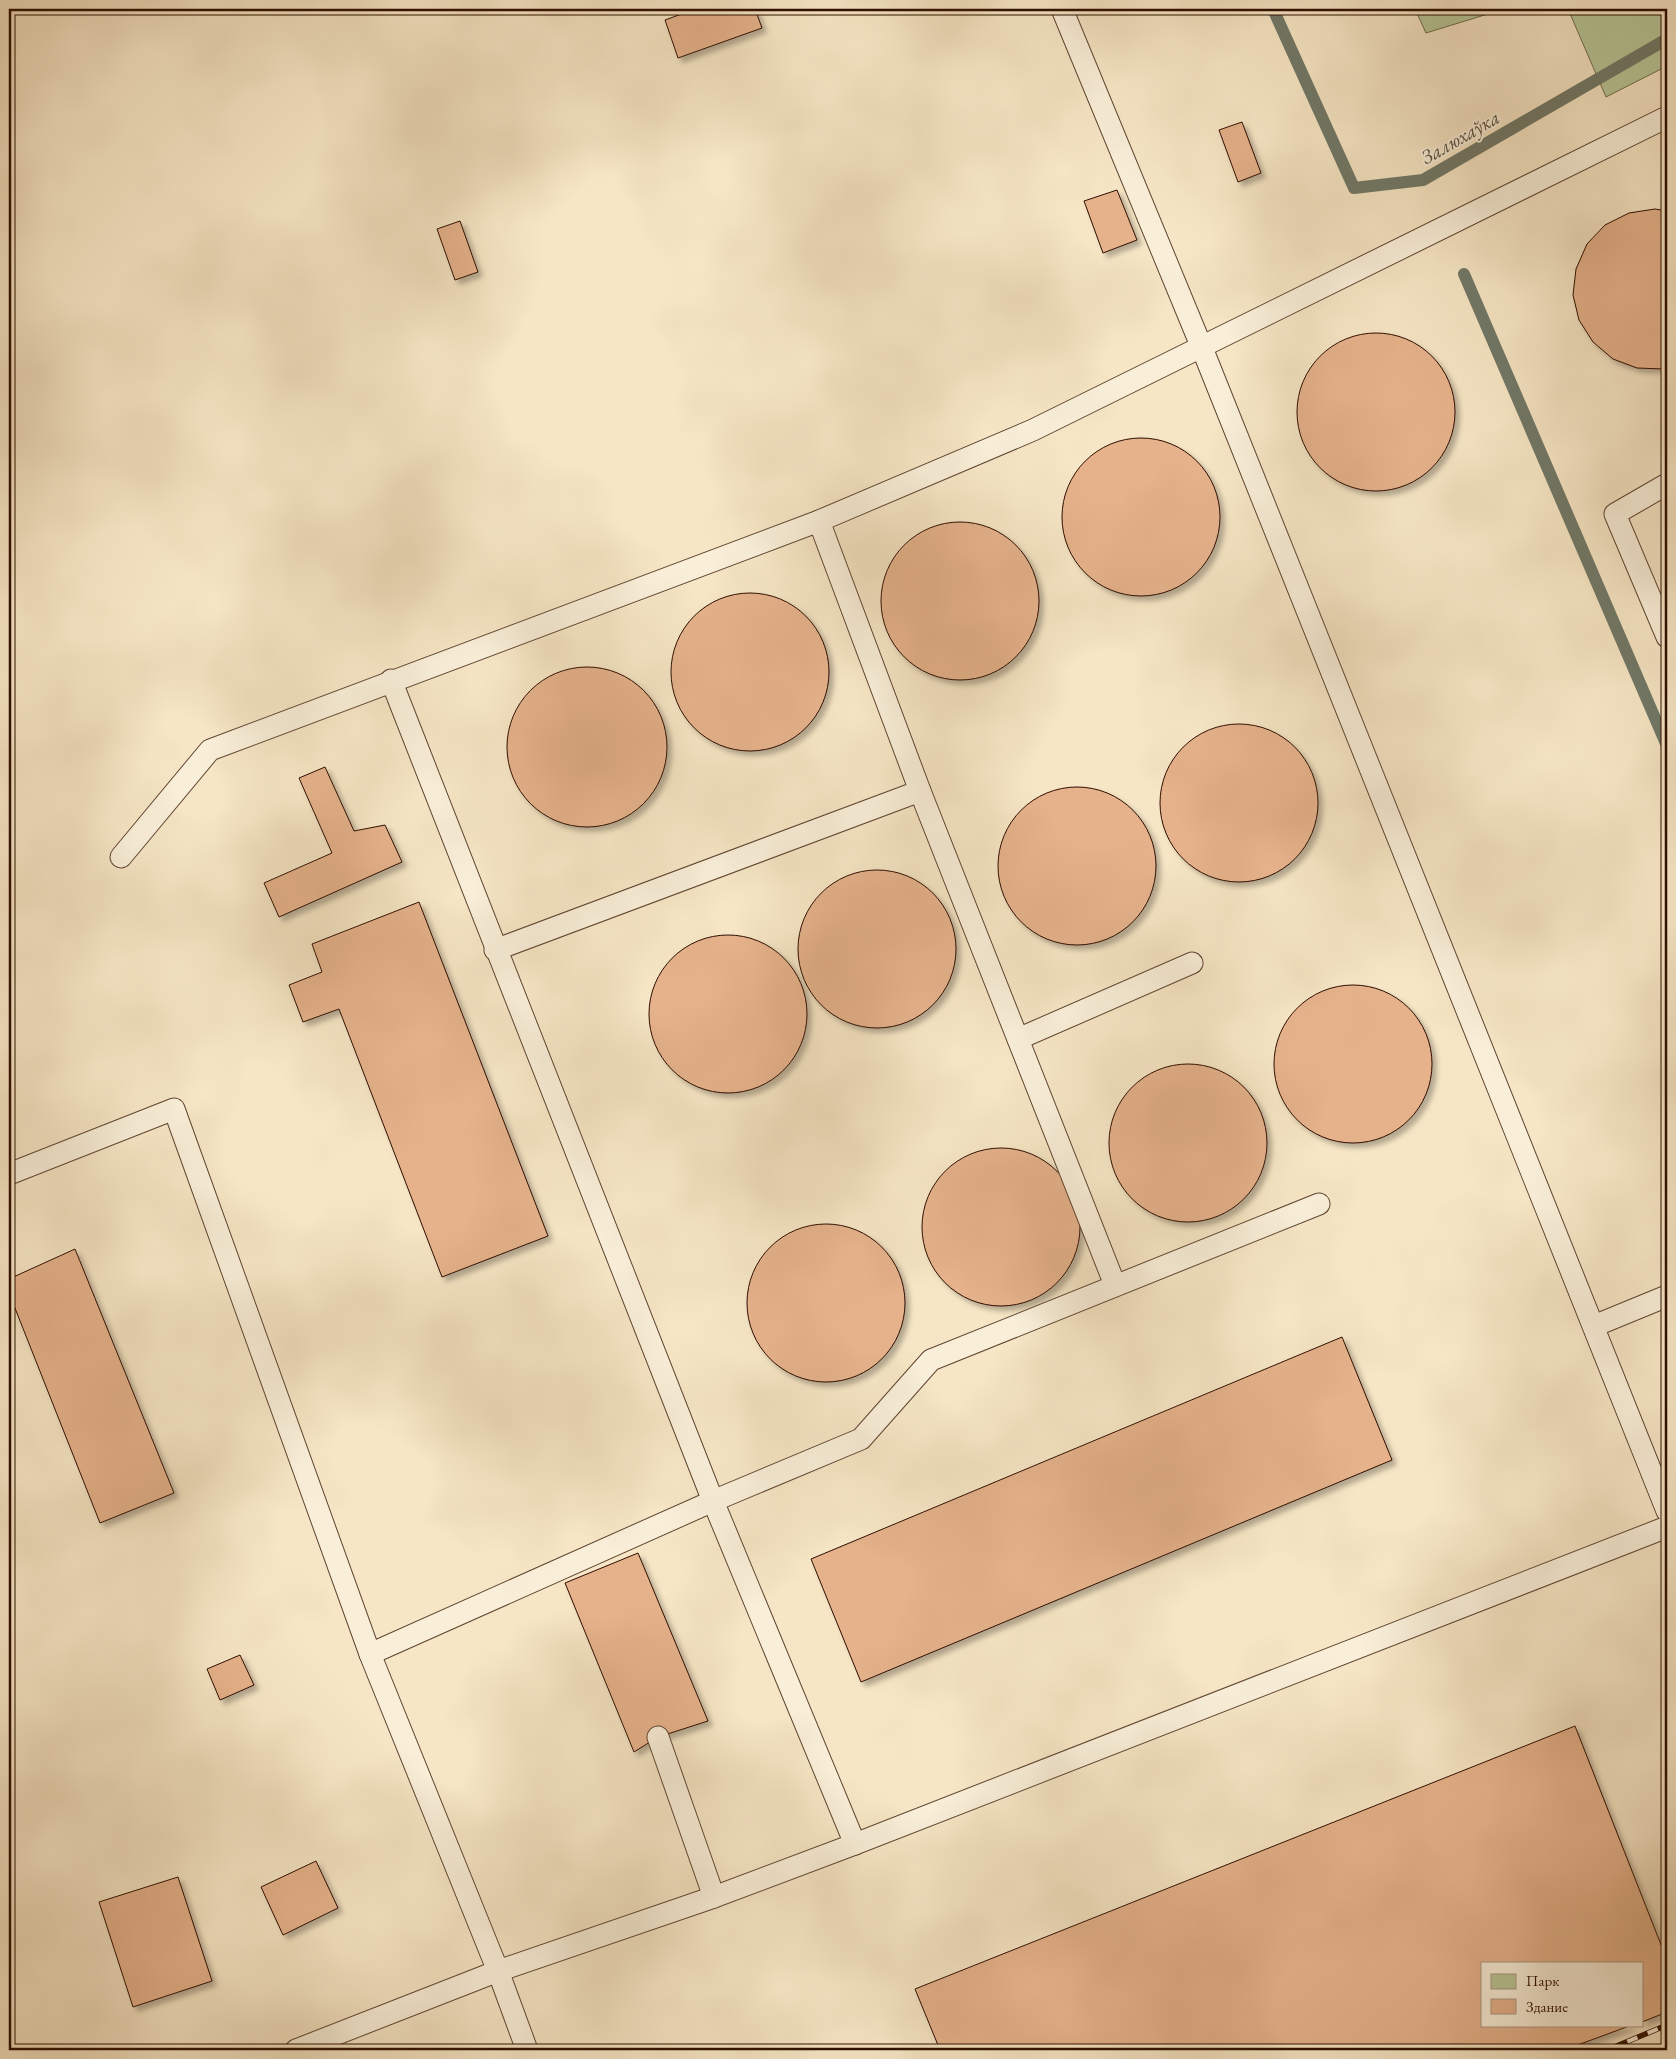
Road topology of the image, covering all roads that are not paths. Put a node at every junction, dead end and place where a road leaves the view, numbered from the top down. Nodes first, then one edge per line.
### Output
1 (1062, 9) edge
2 (1667, 117) edge
3 (1202, 348) junction
4 (1667, 484) edge
5 (819, 521) junction
6 (1667, 637) edge
7 (391, 680) junction
8 (920, 791) junction
9 (121, 857) dead end
10 (495, 950) junction
11 (1192, 963) dead end
12 (1018, 1039) junction
13 (9, 1174) edge
14 (1319, 1204) dead end
15 (1116, 1285) junction
16 (1667, 1296) edge
17 (1594, 1326) junction
18 (713, 1500) junction
19 (1667, 1511) edge
20 (1667, 1527) edge
21 (370, 1654) junction
22 (658, 1738) dead end
23 (855, 1844) junction
24 (714, 1898) junction
25 (498, 1971) junction
26 (296, 2050) edge
27 (527, 2050) edge

1 - 3 lane
2 - 3 lane
3 - 5 lane
3 - 17 lane
4 - 6 lane
5 - 7 lane
5 - 8 lane
7 - 9 lane
7 - 10 lane
8 - 10 lane
8 - 12 lane
10 - 18 lane
11 - 12 lane
12 - 15 lane
13 - 21 lane
14 - 15 lane
15 - 18 lane
16 - 17 lane
17 - 19 lane
18 - 21 lane
18 - 23 lane
20 - 23 lane
21 - 25 lane
22 - 24 lane
23 - 24 lane
24 - 25 lane
25 - 26 lane
25 - 27 lane

